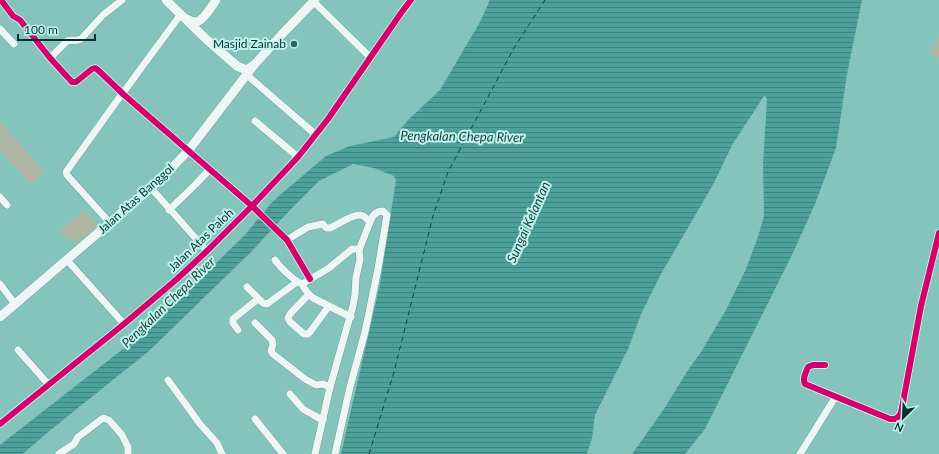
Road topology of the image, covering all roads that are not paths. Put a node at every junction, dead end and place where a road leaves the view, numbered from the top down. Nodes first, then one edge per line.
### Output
1 (0, 0) edge
2 (122, 0) edge
3 (166, 0) edge
4 (216, 0) edge
5 (411, 0) edge
6 (314, 1) edge
7 (184, 17) junction
8 (204, 17) junction
9 (0, 29) edge
10 (206, 39) junction
11 (14, 44) dead end
12 (50, 58) junction
13 (371, 58) junction
14 (237, 66) junction
15 (254, 66) junction
16 (247, 75) junction
17 (235, 90) junction
18 (123, 94) junction
19 (255, 120) dead end
20 (316, 135) junction
21 (188, 151) junction
22 (298, 156) junction
23 (210, 169) junction
24 (151, 188) junction
25 (0, 197) edge
26 (7, 205) dead end
27 (252, 206) junction
28 (169, 210) junction
29 (370, 222) junction
30 (110, 223) junction
31 (939, 233) edge
32 (285, 238) junction
33 (359, 250) junction
34 (207, 251) junction
35 (67, 260) junction
36 (275, 260) dead end
37 (310, 279) junction
38 (299, 283) junction
39 (0, 284) edge
40 (247, 287) dead end
41 (309, 294) junction
42 (258, 299) junction
43 (16, 304) junction
44 (329, 306) junction
45 (0, 317) edge
46 (351, 317) junction
47 (255, 323) dead end
48 (124, 324) junction
49 (238, 330) dead end
50 (18, 350) dead end
51 (825, 365) dead end
52 (168, 380) dead end
53 (49, 385) junction
54 (330, 387) junction
55 (290, 394) dead end
56 (836, 396) junction
57 (254, 419) dead end
58 (323, 420) junction
59 (0, 424) edge
60 (59, 454) edge
61 (128, 454) edge
62 (222, 454) edge
63 (283, 454) edge
64 (315, 454) edge
65 (335, 454) edge
66 (800, 454) edge

1 - 12 street
2 - 12 street
3 - 7 main road
4 - 8 main road
5 - 13 street, Jalan Atas Paloh
6 - 13 street
6 - 15 main road, Jalan Atas Banggol
7 - 8 main road
7 - 10 main road
7 - 18 street
8 - 10 main road
9 - 11 street
10 - 14 main road
12 - 18 street
13 - 20 street, Jalan Atas Paloh
14 - 15 main road
14 - 17 main road
15 - 16 main road, Jalan Atas Banggol
16 - 17 main road, Jalan Atas Banggol
16 - 20 street
17 - 21 main road, Jalan Atas Banggol
18 - 21 street
18 - 30 street
19 - 22 street
20 - 22 street, Jalan Atas Paloh
21 - 23 street
21 - 24 main road, Jalan Atas Banggol
22 - 27 street, Jalan Atas Paloh
23 - 27 street
23 - 28 street
24 - 28 street
24 - 30 main road, Jalan Atas Banggol
25 - 26 street
27 - 32 street
27 - 34 street, Jalan Atas Paloh
28 - 34 street
29 - 32 street
29 - 33 street
29 - 65 street
30 - 35 main road, Jalan Atas Banggol
31 - 56 street
32 - 37 street
33 - 37 street
33 - 46 street
34 - 48 street, Jalan Atas Paloh
35 - 43 main road, Jalan Atas Banggol
35 - 48 street
36 - 38 street
37 - 38 street
38 - 41 street
38 - 42 street
39 - 43 street
40 - 42 street
41 - 44 street
41 - 44 street
42 - 49 street
43 - 45 main road, Jalan Atas Banggol
44 - 46 street
46 - 54 street
47 - 54 street
48 - 53 street, Jalan Atas Paloh
50 - 53 street
51 - 56 street
52 - 62 street
53 - 59 street, Jalan Atas Paloh
54 - 58 street
55 - 58 street
56 - 66 street
57 - 63 street
58 - 64 street
60 - 61 street

